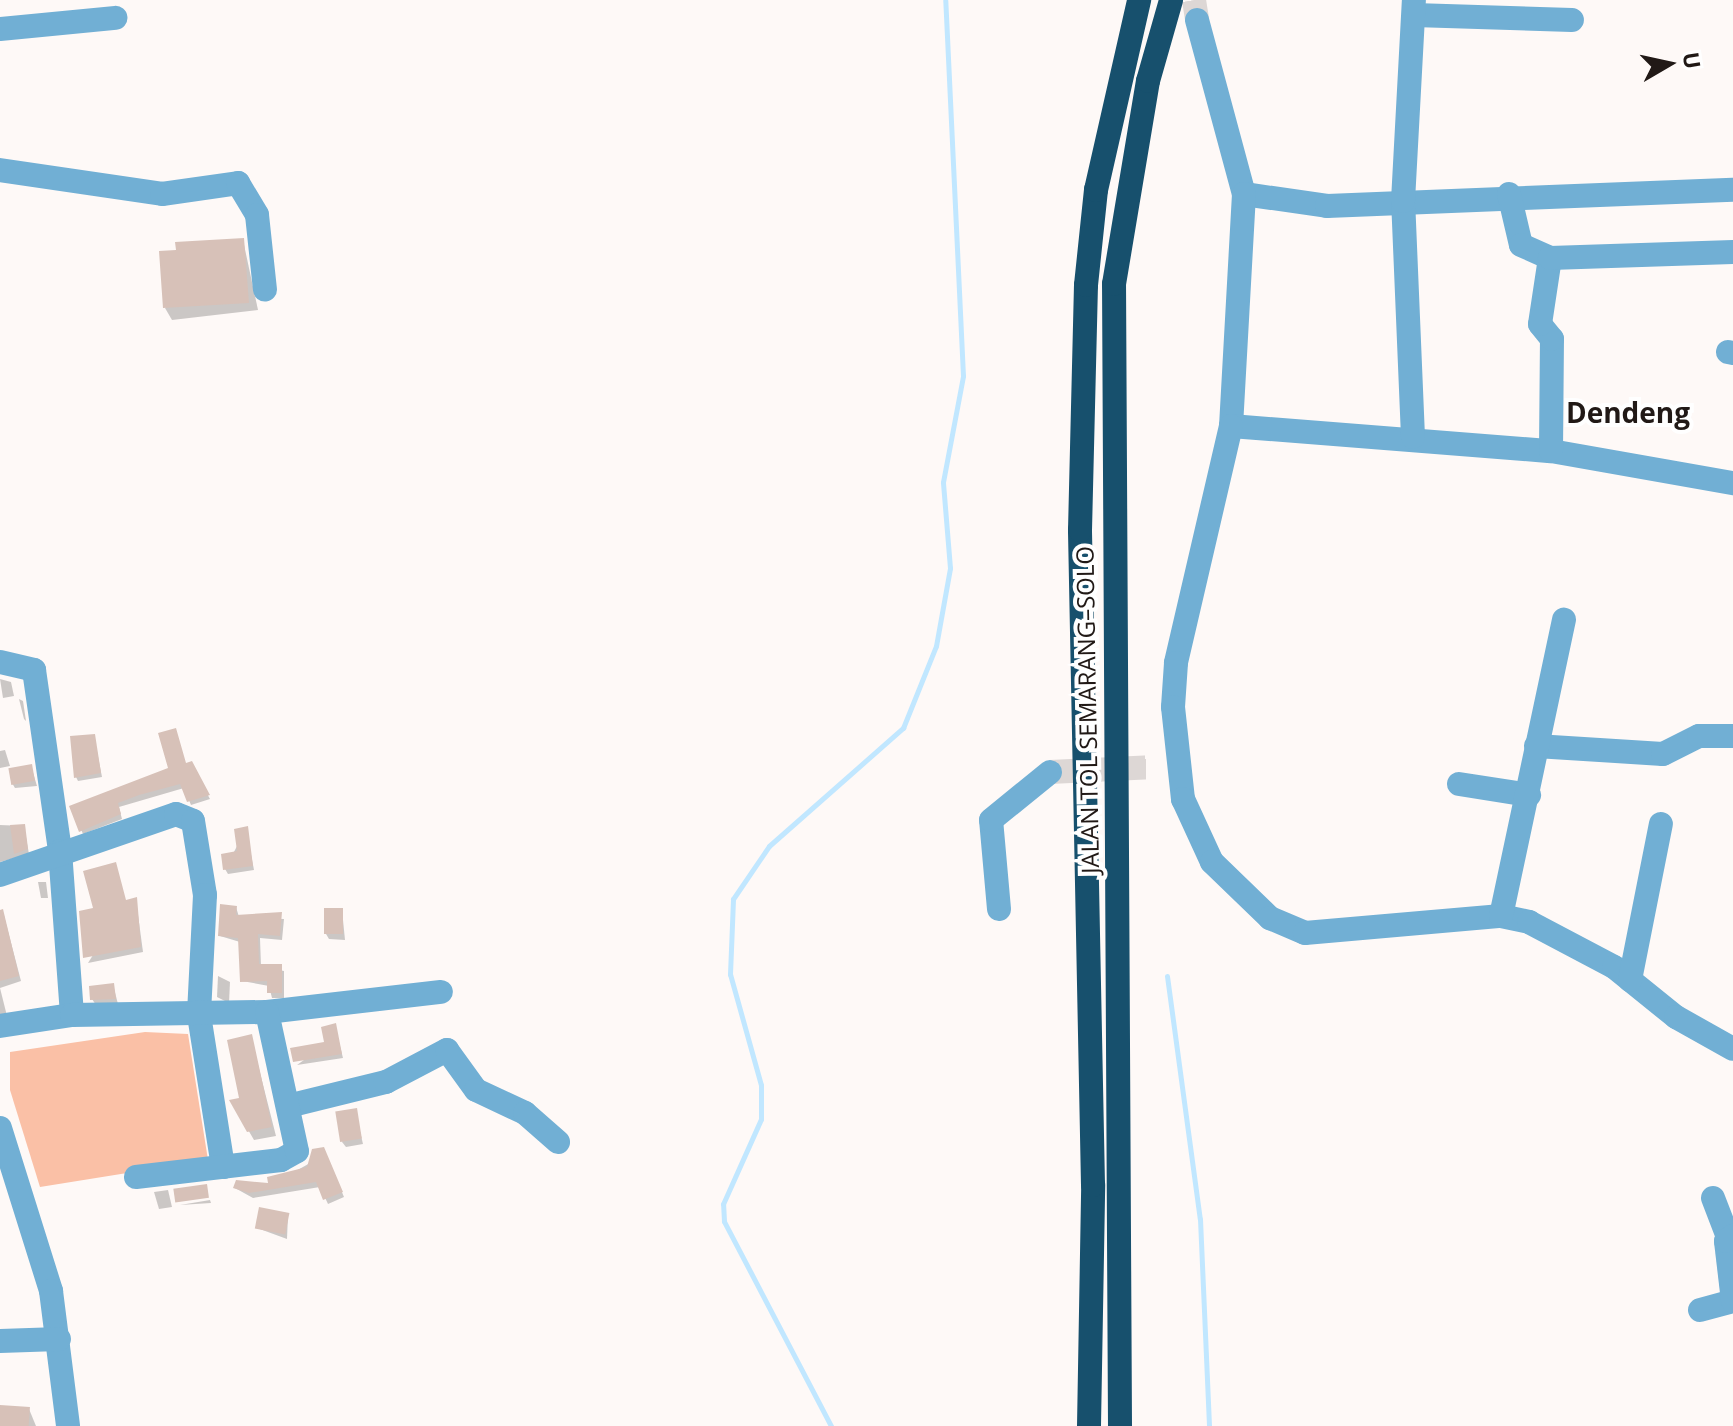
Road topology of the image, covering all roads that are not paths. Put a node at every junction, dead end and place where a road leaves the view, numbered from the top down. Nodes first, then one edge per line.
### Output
1 (1139, 0) edge
2 (1171, 0) edge
3 (1414, 8) edge
4 (115, 18) dead end
5 (1197, 20) tunnel mouth
6 (1572, 20) dead end
7 (0, 29) edge
8 (0, 170) edge
9 (1733, 190) edge
10 (1244, 194) junction
11 (1509, 194) junction
12 (1403, 201) junction
13 (1733, 252) edge
14 (1550, 258) junction
15 (265, 290) dead end
16 (1231, 426) junction
17 (1413, 437) junction
18 (1551, 451) junction
19 (1733, 483) edge
20 (1564, 620) dead end
21 (0, 662) edge
22 (1733, 736) edge
23 (1536, 746) junction
24 (1050, 772) tunnel mouth
25 (1459, 784) dead end
26 (1529, 795) junction
27 (1661, 824) dead end
28 (60, 851) junction
29 (0, 875) edge
30 (999, 909) dead end
31 (1501, 916) junction
32 (1630, 980) junction
33 (441, 992) dead end
34 (267, 1012) junction
35 (72, 1015) junction
36 (199, 1015) junction
37 (0, 1026) edge
38 (1733, 1049) edge
39 (288, 1106) junction
40 (0, 1128) edge
41 (558, 1142) dead end
42 (223, 1167) junction
43 (136, 1177) dead end
44 (1713, 1198) dead end
45 (1730, 1236) edge
46 (1700, 1310) dead end
47 (59, 1339) junction
48 (0, 1341) edge
49 (68, 1426) edge
50 (1089, 1426) edge
51 (1120, 1426) edge

1 - 50 highway, JALAN TOL SEMARANG–SOLO
2 - 51 highway, JALAN TOL SEMARANG–SOLO
3 - 6 street
3 - 12 street
4 - 7 street
5 - 10 street
8 - 15 street
9 - 11 street
10 - 12 street
10 - 16 street
11 - 12 street
11 - 14 street
12 - 17 street
13 - 14 street
14 - 18 street
16 - 17 street
16 - 31 street
17 - 18 street
18 - 19 street
20 - 23 street
21 - 28 street
22 - 23 street
23 - 26 street
24 - 30 street
25 - 26 street
26 - 31 street
27 - 32 street
28 - 29 street
28 - 35 street
28 - 36 street
31 - 32 street
32 - 38 street
33 - 34 street
34 - 36 street
34 - 39 street
35 - 36 street
35 - 37 street
36 - 42 street
39 - 41 street
39 - 42 street
40 - 47 street
42 - 43 street
44 - 45 street
45 - 46 street
47 - 48 street
47 - 49 street

